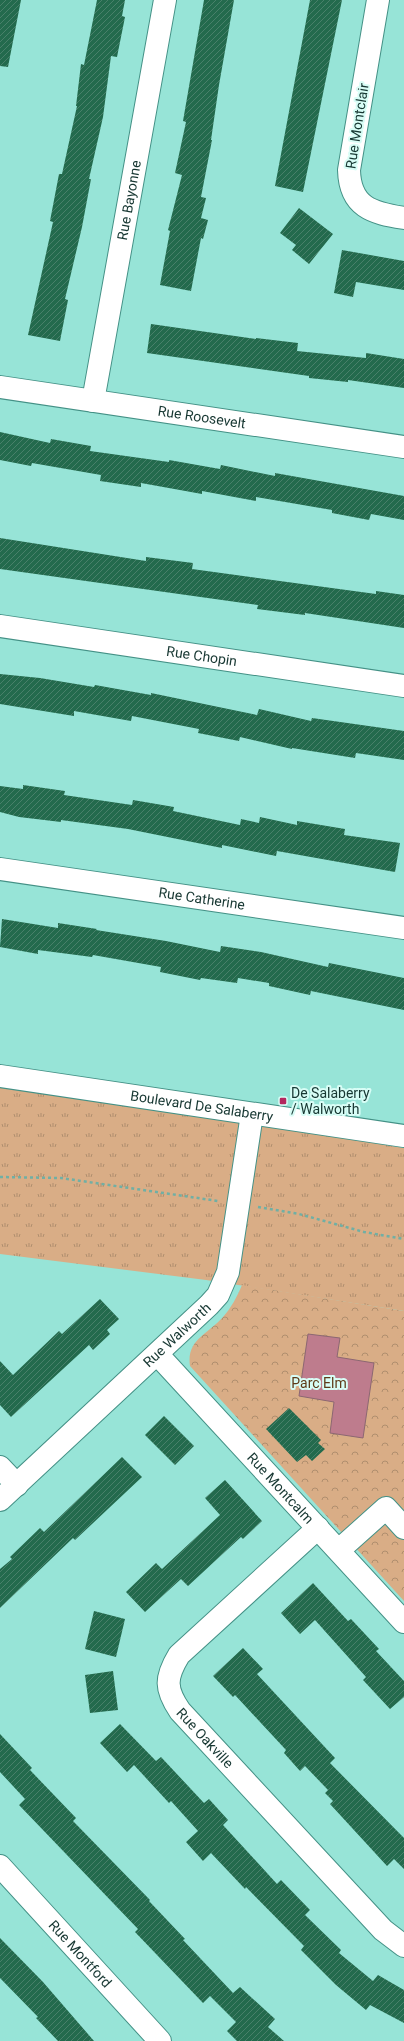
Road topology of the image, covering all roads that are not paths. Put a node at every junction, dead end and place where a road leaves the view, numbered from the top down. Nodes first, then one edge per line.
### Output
1 (165, 0) edge
2 (378, 0) edge
3 (404, 218) edge
4 (0, 387) edge
5 (93, 401) junction
6 (404, 447) edge
7 (0, 626) edge
8 (404, 686) edge
9 (0, 869) edge
10 (404, 928) edge
11 (0, 1076) edge
12 (252, 1114) junction
13 (404, 1136) edge
14 (158, 1355) junction
15 (0, 1467) edge
16 (17, 1485) junction
17 (0, 1500) edge
18 (318, 1528) junction
19 (404, 1528) edge
20 (339, 1550) junction
21 (401, 1612) edge
22 (0, 1866) edge
23 (404, 1946) edge
24 (160, 2041) edge

1 - 5 street, Rue Bayonne
2 - 3 street, Rue Montclair
4 - 5 street, Rue Roosevelt
5 - 6 street, Rue Roosevelt
7 - 8 street, Rue Chopin
9 - 10 street, Rue Catherine
11 - 12 street, Boulevard De Salaberry
12 - 13 street, Boulevard De Salaberry
12 - 14 street, Rue Walworth
14 - 16 street, Rue Walworth
14 - 18 street, Rue Montcalm
15 - 16 street
16 - 17 street, Rue Walworth
18 - 20 street, Rue Montcalm
18 - 23 street, Rue Oakville
19 - 20 street
20 - 21 street, Rue Montcalm
22 - 24 street, Rue Montford

